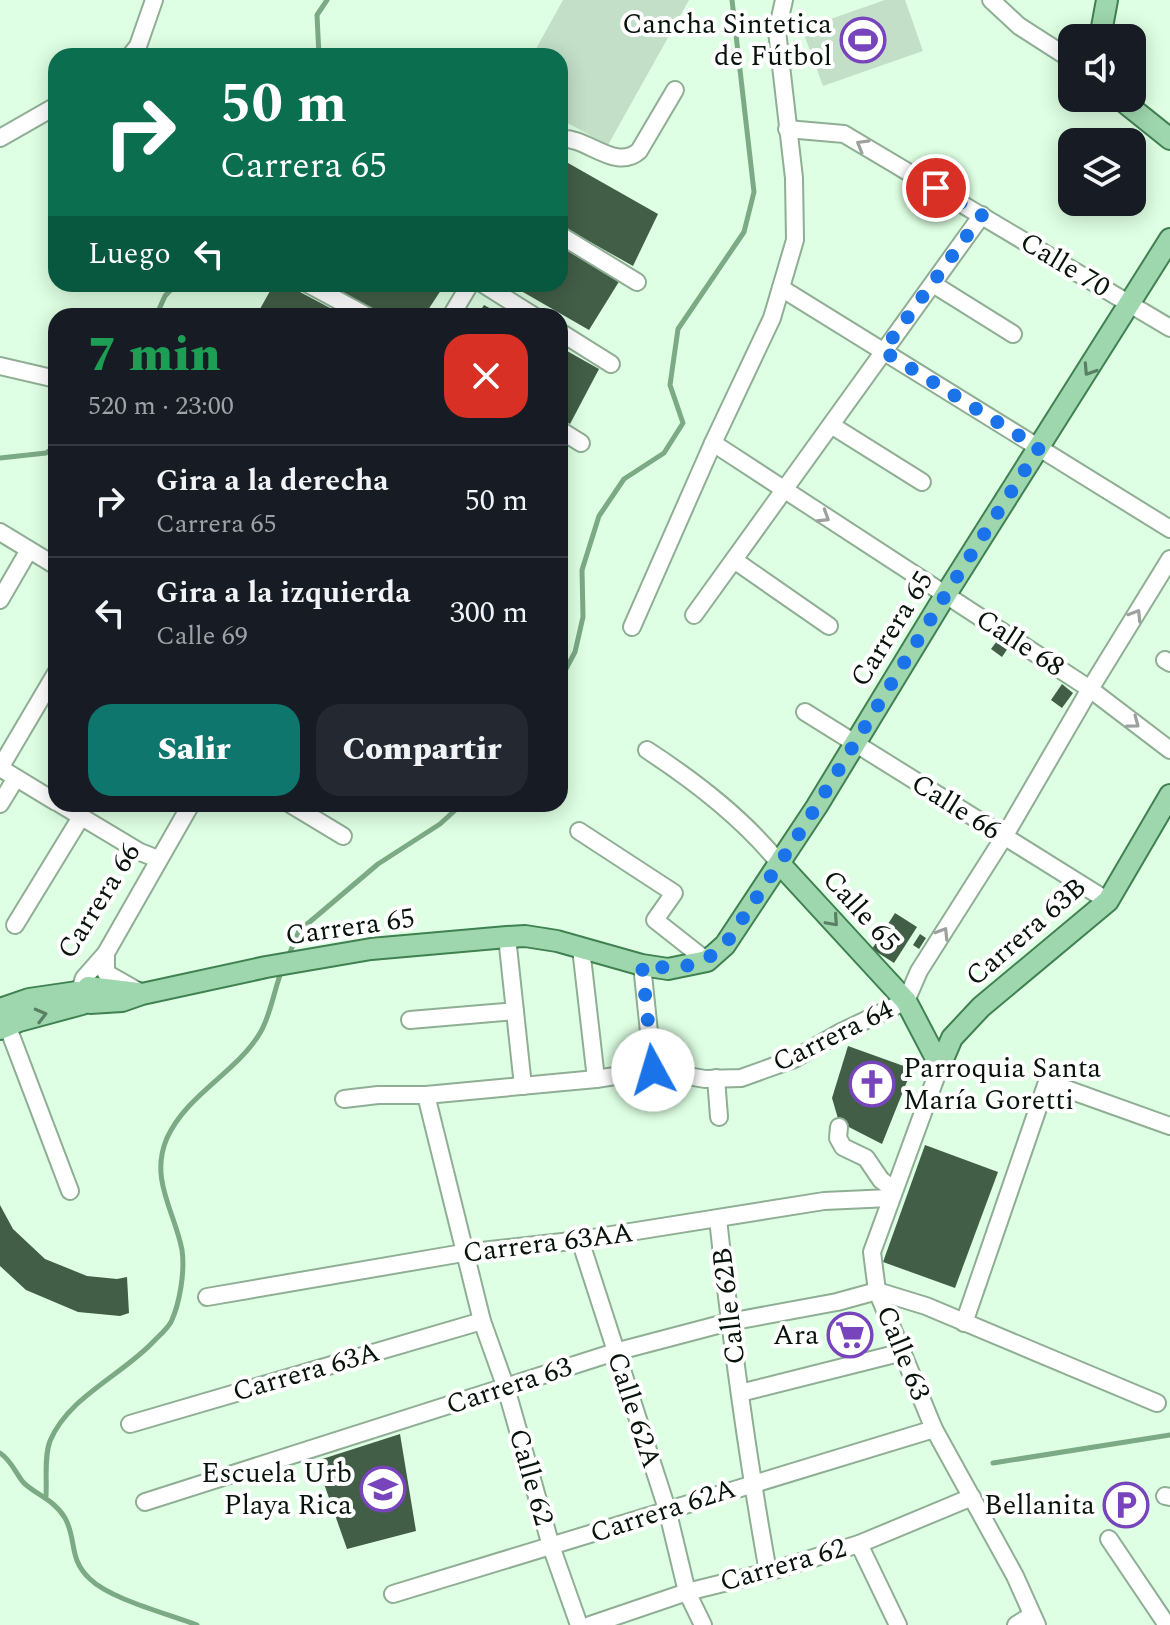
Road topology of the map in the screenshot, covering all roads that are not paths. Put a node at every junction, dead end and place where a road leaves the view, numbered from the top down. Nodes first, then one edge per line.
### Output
1 (154, 0) edge
2 (784, 0) edge
3 (991, 0) edge
4 (1107, 0) edge
5 (1103, 24) edge
6 (136, 48) edge
7 (1058, 51) edge
8 (675, 90) dead end
9 (48, 111) edge
10 (1136, 112) edge
11 (787, 129) junction
12 (0, 138) edge
13 (568, 139) edge
14 (1170, 139) edge
15 (982, 215) junction
16 (1170, 239) edge
17 (568, 240) edge
18 (637, 282) dead end
19 (933, 284) junction
20 (781, 288) junction
21 (323, 292) edge
22 (496, 292) edge
23 (1131, 305) junction
24 (352, 308) edge
25 (521, 308) edge
26 (1170, 328) edge
27 (1013, 334) dead end
28 (568, 337) edge
29 (883, 351) junction
30 (611, 364) dead end
31 (0, 366) edge
32 (48, 377) edge
33 (831, 425) junction
34 (568, 435) edge
35 (581, 443) dead end
36 (713, 443) junction
37 (1039, 448) junction
38 (922, 482) dead end
39 (784, 492) junction
40 (1170, 529) edge
41 (0, 532) edge
42 (29, 550) junction
43 (1170, 559) edge
44 (734, 560) junction
45 (48, 561) edge
46 (946, 594) junction
47 (0, 600) edge
48 (694, 615) dead end
49 (829, 626) dead end
50 (632, 627) dead end
51 (48, 687) edge
52 (1090, 689) junction
53 (805, 712) dead end
54 (855, 743) junction
55 (647, 750) dead end
56 (1170, 750) edge
57 (0, 768) edge
58 (16, 778) junction
59 (1170, 795) edge
60 (48, 796) edge
61 (0, 804) edge
62 (67, 812) edge
63 (78, 812) edge
64 (186, 812) edge
65 (303, 812) edge
66 (579, 831) dead end
67 (343, 836) dead end
68 (1004, 837) junction
69 (158, 859) junction
70 (780, 864) junction
71 (1108, 901) junction
72 (15, 925) dead end
73 (507, 937) junction
74 (581, 948) junction
75 (106, 953) junction
76 (707, 961) junction
77 (642, 965) junction
78 (84, 994) junction
79 (142, 994) junction
80 (906, 1001) junction
81 (515, 1011) junction
82 (410, 1020) dead end
83 (2, 1021) edge
84 (940, 1066) junction
85 (653, 1070) junction
86 (716, 1078) junction
87 (596, 1079) junction
88 (523, 1086) junction
89 (426, 1095) junction
90 (344, 1099) dead end
91 (719, 1117) dead end
92 (1170, 1126) edge
93 (839, 1127) dead end
94 (70, 1191) dead end
95 (892, 1193) junction
96 (718, 1219) junction
97 (580, 1240) junction
98 (463, 1253) junction
99 (877, 1291) junction
100 (207, 1297) dead end
101 (482, 1321) junction
102 (729, 1322) junction
103 (964, 1323) junction
104 (615, 1352) junction
105 (903, 1352) junction
106 (506, 1388) junction
107 (740, 1393) junction
108 (1157, 1403) dead end
109 (130, 1424) dead end
110 (934, 1429) junction
111 (752, 1483) junction
112 (972, 1497) junction
113 (145, 1502) dead end
114 (667, 1509) junction
115 (1109, 1539) dead end
116 (859, 1544) junction
117 (551, 1546) junction
118 (768, 1572) junction
119 (687, 1592) junction
120 (393, 1594) dead end
121 (1035, 1620) edge
122 (579, 1625) edge
123 (590, 1625) edge
124 (703, 1625) edge
125 (898, 1625) edge
126 (1016, 1625) edge
127 (1167, 1625) edge

1 - 6 street
2 - 11 street
3 - 7 street
4 - 5 main road
8 - 13 street
9 - 12 street
10 - 14 main road
15 -> 11 street, Calle 70
11 - 20 street
15 - 19 street
15 - 23 street, Calle 70
16 - 23 main road, Carrera 65
17 - 18 street
19 - 27 street
19 - 29 street
20 - 29 street
20 - 36 street
21 - 24 street
22 - 25 street
23 - 26 street, Calle 70
23 -> 37 main road, Carrera 65
28 - 30 street
29 - 33 street
29 - 37 street
31 - 32 street
33 - 38 street
33 - 39 street
34 - 35 street
36 - 39 street, Calle 68
36 - 50 street
37 - 40 street
37 - 46 main road, Carrera 65
39 - 44 street
39 -> 46 street, Calle 68
41 - 42 street
42 - 45 street
42 - 47 street
52 -> 43 street, Carrera 64
44 - 48 street
44 - 49 street
46 - 52 street, Calle 68
46 - 54 main road, Carrera 65
51 - 57 street
52 -> 56 street, Calle 68
52 - 68 street, Carrera 64
53 - 54 street, Calle 66
54 - 68 street, Calle 66
54 - 70 main road, Carrera 65
55 - 70 street, Calle 65
57 - 58 street
58 - 60 street
58 - 61 street
59 - 71 main road, Carrera 63B
62 - 72 street
63 - 69 street
64 - 69 street, Carrera 66
65 - 67 street
66 - 76 street
68 - 71 street, Calle 66
80 -> 68 street, Carrera 64
69 - 75 street, Carrera 66
70 - 76 main road, Carrera 65
70 -> 80 main road, Calle 65
71 - 84 main road, Carrera 63B
73 - 74 main road, Carrera 65
73 - 79 main road, Carrera 65
73 - 81 street
74 - 77 main road, Carrera 65
74 - 87 street
75 - 78 street, Carrera 66
75 - 79 street
76 - 77 main road, Carrera 65
77 - 85 street
78 - 79 main road, Carrera 65
78 - 83 main road, Carrera 66
80 - 84 main road, Calle 65
80 - 86 street, Carrera 64
81 - 82 street
81 - 88 street
83 - 94 street
84 - 95 street, Calle 63
85 - 86 street, Carrera 64
85 - 87 street, Carrera 64
86 - 91 street
87 - 88 street, Carrera 64
88 - 89 street, Carrera 64
89 - 90 street, Carrera 64
89 - 98 street, Calle 62
92 - 103 street
93 - 95 street
95 - 96 street, Carrera 63AA
95 - 99 street, Calle 63
96 - 97 street, Carrera 63AA
96 - 102 street, Calle 62B
97 - 98 street, Carrera 63AA
97 - 104 street, Calle 62A
98 - 100 street, Carrera 63AA
98 - 101 street, Calle 62
99 - 102 street, Carrera 63
99 - 103 street
99 - 105 street, Calle 63
101 - 106 street, Calle 62
101 - 109 street, Carrera 63A
102 - 104 street, Carrera 63
102 - 107 street, Calle 62B
103 - 108 street
104 - 106 street, Carrera 63
104 - 114 street, Calle 62A
105 - 107 street, Calle 62B
105 - 110 street, Calle 63
106 - 113 street, Carrera 63
106 - 117 street, Calle 62
107 - 111 street, Calle 62B
110 - 111 street, Carrera 62A
110 - 112 street, Calle 63
111 - 114 street, Carrera 62A
111 - 118 street, Calle 62B
112 - 116 street, Carrera 62
112 - 121 street, Calle 63
114 - 117 street, Carrera 62A
114 - 119 street, Calle 62A
115 - 127 street
116 - 118 street, Carrera 62
116 - 125 street
117 - 120 street, Carrera 62A
117 - 122 street, Calle 62
118 - 119 street, Carrera 62
119 - 123 street, Carrera 62
119 - 124 street, Calle 62A
121 - 126 street

